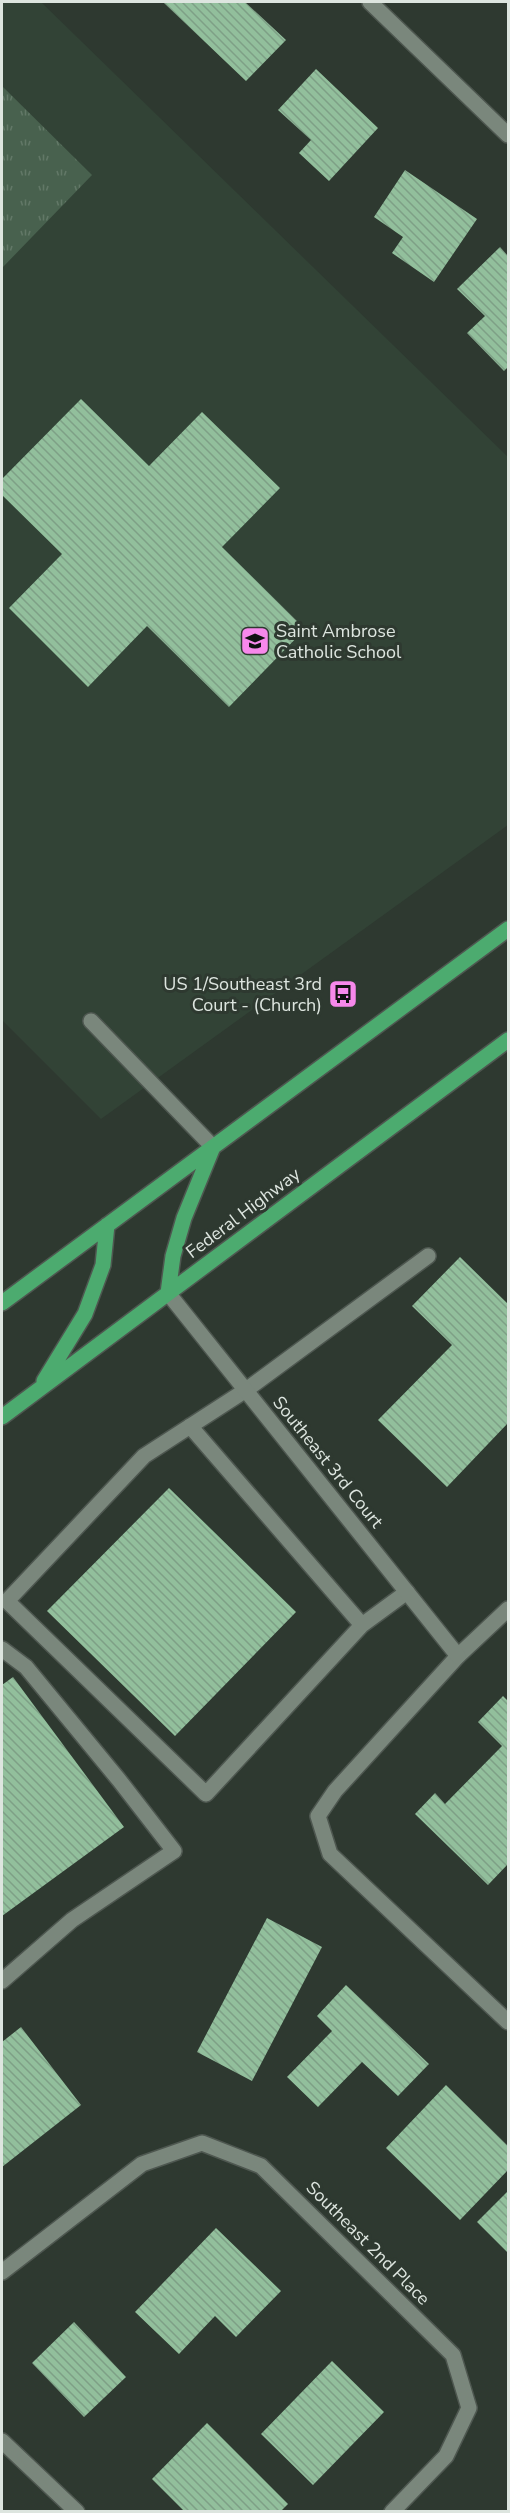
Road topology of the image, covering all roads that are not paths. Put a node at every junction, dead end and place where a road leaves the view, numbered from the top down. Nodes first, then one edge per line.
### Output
1 (370, 2) edge
2 (508, 135) edge
3 (508, 929) edge
4 (91, 1021) dead end
5 (508, 1040) edge
6 (213, 1147) junction
7 (107, 1225) junction
8 (428, 1256) dead end
9 (168, 1293) junction
10 (2, 1303) edge
11 (40, 1389) junction
12 (246, 1390) junction
13 (2, 1418) edge
14 (190, 1426) junction
15 (407, 1592) junction
16 (508, 1609) edge
17 (362, 1625) junction
18 (2, 1649) edge
19 (458, 1656) junction
20 (2, 1981) edge
21 (508, 2022) edge
22 (2, 2272) edge
23 (2, 2441) edge
24 (77, 2511) edge
25 (392, 2511) edge

1 - 2 street
3 - 6 main road
4 - 6 street
5 - 9 main road, Federal Highway
6 - 7 main road
6 - 9 main road
7 - 10 main road
7 - 11 main road
8 - 12 street
9 - 11 main road, Federal Highway
9 - 12 street, Southeast 3rd Court
11 - 13 main road, Federal Highway
12 - 14 street
12 - 15 street, Southeast 3rd Court
14 - 17 street
14 - 17 street
15 - 17 street
15 - 19 street, Southeast 3rd Court
16 - 19 street
18 - 20 street
19 - 21 street
22 - 25 street, Southeast 2nd Place
23 - 24 street

